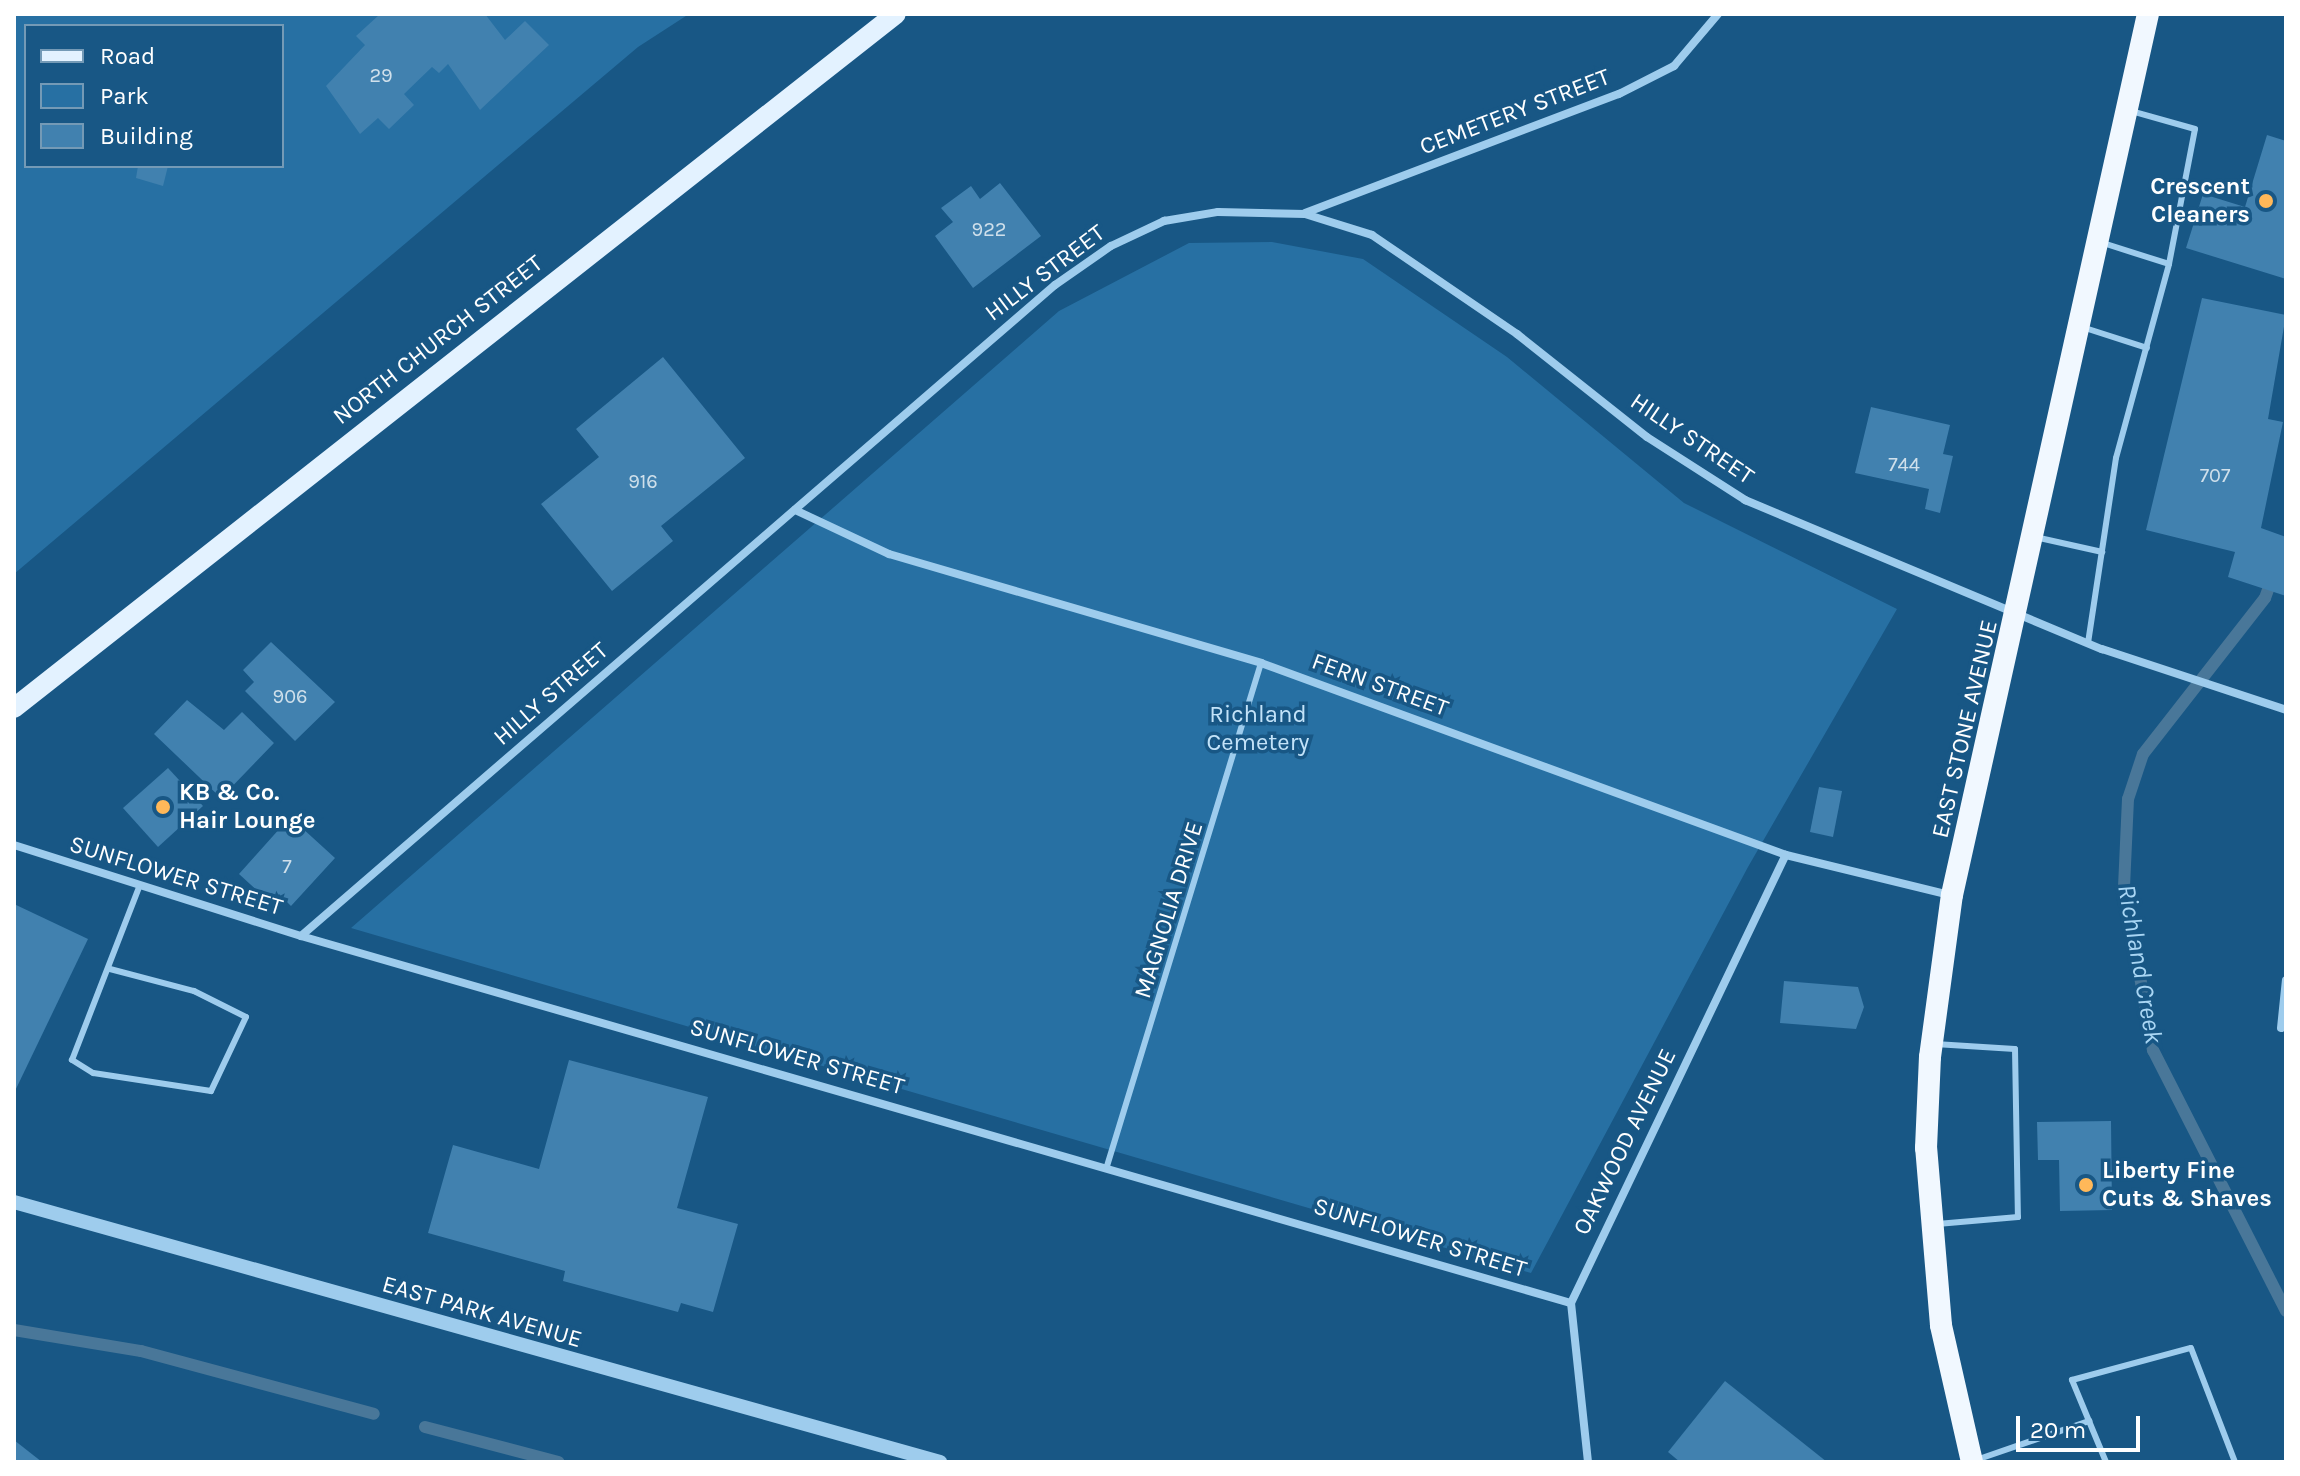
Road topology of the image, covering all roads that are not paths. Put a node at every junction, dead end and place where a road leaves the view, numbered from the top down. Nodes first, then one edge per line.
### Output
1 (896, 14) edge
2 (1718, 14) edge
3 (2148, 14) edge
4 (2128, 110) junction
5 (1305, 214) junction
6 (2100, 242) junction
7 (2169, 264) junction
8 (2081, 327) junction
9 (2147, 348) junction
10 (795, 510) junction
11 (2035, 537) junction
12 (2102, 552) junction
13 (2018, 615) junction
14 (2088, 643) junction
15 (1261, 663) junction
16 (14, 708) edge
17 (2286, 710) edge
18 (14, 845) edge
19 (1786, 855) junction
20 (139, 887) junction
21 (1952, 895) junction
22 (301, 936) junction
23 (110, 969) junction
24 (2286, 980) edge
25 (2281, 1028) dead end
26 (1932, 1043) junction
27 (1107, 1166) junction
28 (14, 1202) edge
29 (1933, 1224) junction
30 (1571, 1303) junction
31 (2089, 1421) junction
32 (1972, 1461) edge
33 (940, 1462) edge
34 (1588, 1462) edge
35 (2106, 1462) edge
36 (2235, 1462) edge

1 - 16 main road, NORTH CHURCH STREET
2 - 5 street, CEMETERY STREET
3 - 4 highway, EAST STONE AVENUE
4 - 6 highway, EAST STONE AVENUE
4 - 7 lane
5 - 10 street, HILLY STREET
5 - 13 street, HILLY STREET
6 - 7 lane
6 - 8 highway, EAST STONE AVENUE
7 - 9 lane
8 - 9 lane
8 - 11 highway, EAST STONE AVENUE
9 - 12 lane
10 - 15 street, FERN STREET
10 - 22 street, HILLY STREET
11 - 12 lane
11 - 13 highway, EAST STONE AVENUE
12 - 14 lane
13 - 14 street, HILLY STREET
13 - 21 highway, EAST STONE AVENUE
14 - 17 street, HILLY STREET
15 - 19 street, FERN STREET
15 - 27 lane, MAGNOLIA DRIVE
18 - 20 street, SUNFLOWER STREET
19 - 21 street, FERN STREET
19 - 30 street, OAKWOOD AVENUE
20 - 22 street, SUNFLOWER STREET
20 - 23 lane
21 - 26 highway, EAST STONE AVENUE
22 - 27 street, SUNFLOWER STREET
23 - 23 lane
24 - 25 street
26 - 29 highway, EAST STONE AVENUE
26 - 29 lane
27 - 30 street, SUNFLOWER STREET
28 - 33 street, EAST PARK AVENUE
29 - 32 highway, EAST STONE AVENUE
30 - 34 street
31 - 32 lane
31 - 35 lane
31 - 36 lane

